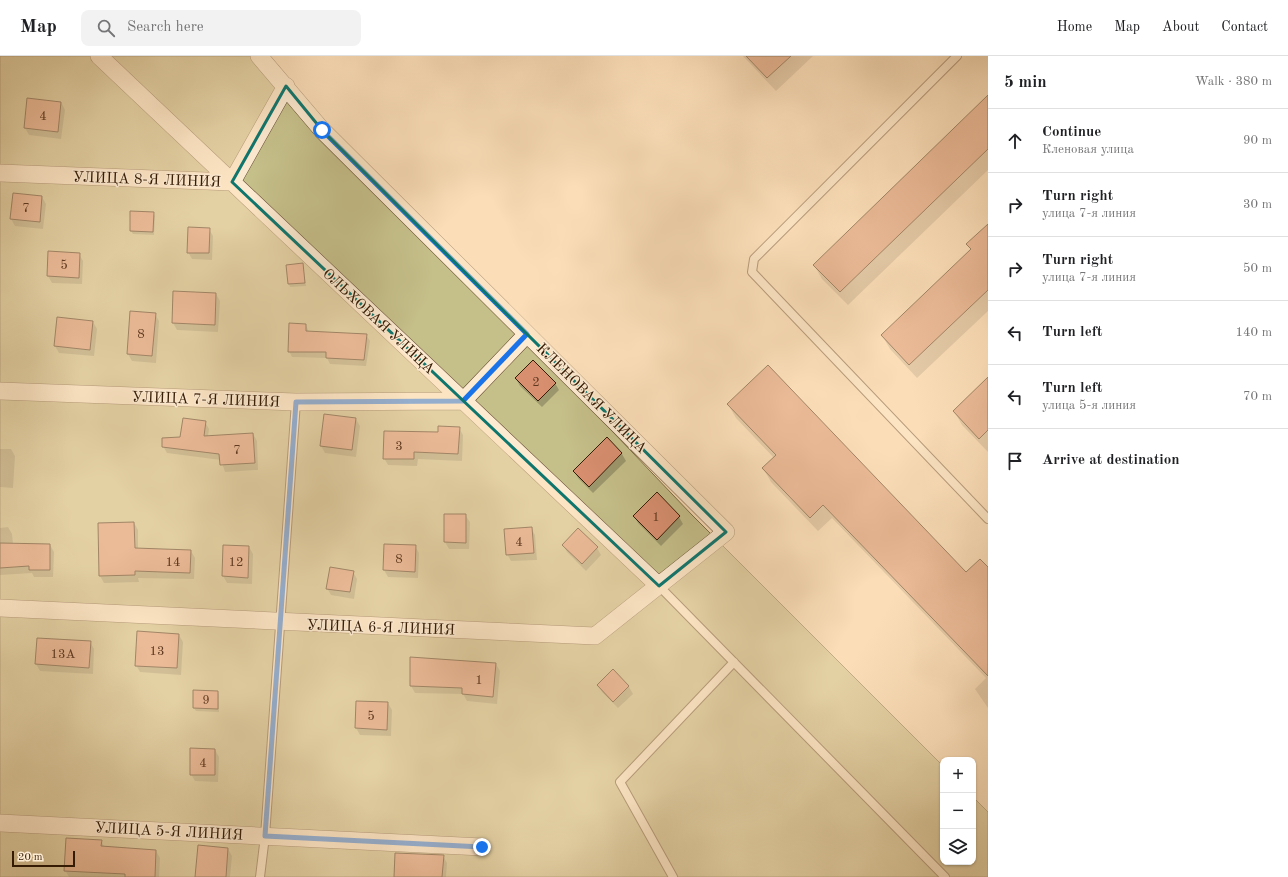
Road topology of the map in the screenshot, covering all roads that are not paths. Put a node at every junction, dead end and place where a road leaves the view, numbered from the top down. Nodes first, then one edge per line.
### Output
1 (99, 56) edge
2 (259, 56) edge
3 (957, 56) edge
4 (286, 86) junction
5 (0, 173) edge
6 (232, 182) junction
7 (527, 334) junction
8 (0, 391) edge
9 (463, 401) junction
10 (296, 402) junction
11 (988, 519) edge
12 (726, 532) joint
13 (659, 586) junction
14 (0, 608) edge
15 (281, 623) junction
16 (734, 662) junction
17 (0, 823) edge
18 (265, 836) junction
19 (482, 847) dead end
20 (260, 877) edge
21 (673, 877) edge
22 (945, 877) edge

1 - 6 street, ОЛЬХОВАЯ УЛИЦА
2 - 4 street, КЛЕНОВАЯ УЛИЦА
3 - 11 lane
4 - 6 street, УЛИЦА 8-Я ЛИНИЯ
4 - 7 street, КЛЕНОВАЯ УЛИЦА
5 - 6 street, УЛИЦА 8-Я ЛИНИЯ
6 - 9 street, ОЛЬХОВАЯ УЛИЦА
7 - 9 street
7 - 12 street, КЛЕНОВАЯ УЛИЦА
8 - 10 street, УЛИЦА 7-Я ЛИНИЯ
9 - 10 street, УЛИЦА 7-Я ЛИНИЯ
9 - 13 street, ОЛЬХОВАЯ УЛИЦА
10 - 15 lane
12 - 13 street, УЛИЦА 6-Я ЛИНИЯ
13 - 15 street, УЛИЦА 6-Я ЛИНИЯ
13 - 16 lane
14 - 15 street, УЛИЦА 6-Я ЛИНИЯ
15 - 18 lane
16 - 21 lane
16 - 22 lane
17 - 18 street, УЛИЦА 5-Я ЛИНИЯ
18 - 19 street, УЛИЦА 5-Я ЛИНИЯ
18 - 20 lane

